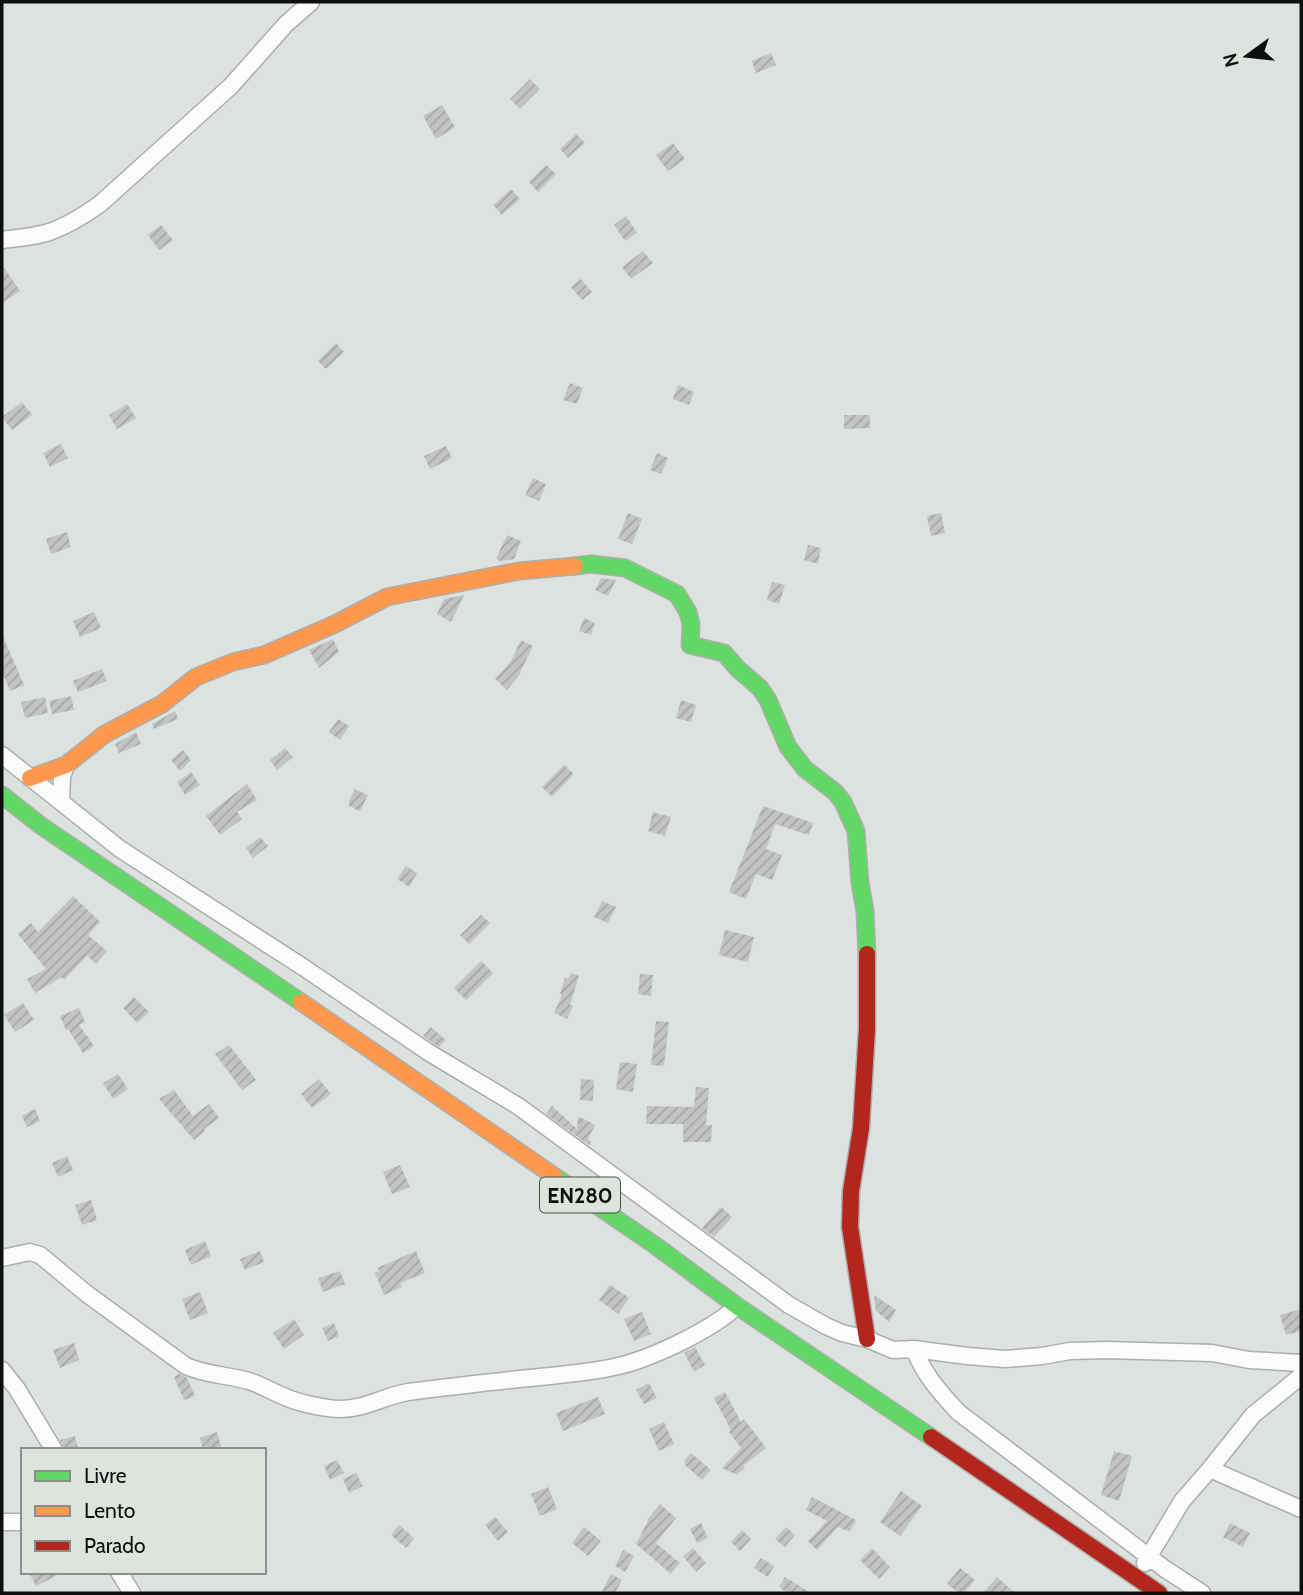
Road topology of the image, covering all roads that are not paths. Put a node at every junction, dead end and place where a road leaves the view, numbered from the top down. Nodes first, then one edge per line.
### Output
1 (311, 2) edge
2 (2, 240) edge
3 (2, 754) edge
4 (66, 765) junction
5 (30, 778) junction
6 (2, 795) edge
7 (61, 802) junction
8 (2, 1258) edge
9 (737, 1306) junction
10 (867, 1339) junction
11 (914, 1349) junction
12 (1301, 1363) edge
13 (2, 1370) edge
14 (1301, 1376) edge
15 (53, 1448) edge
16 (1210, 1469) junction
17 (1301, 1509) edge
18 (2, 1522) edge
19 (21, 1522) edge
20 (1150, 1557) junction
21 (120, 1574) edge
22 (1136, 1577) junction
23 (132, 1593) edge
24 (1159, 1593) edge
25 (1202, 1593) edge

1 - 2 street
3 - 5 street
4 - 5 street
4 - 7 street
4 - 10 street
5 - 7 street
6 - 9 street, EN280
7 - 10 street
8 - 9 street
9 - 22 street, EN280
10 - 11 street
11 - 12 street
11 - 20 street
13 - 15 street
14 - 16 street
16 - 17 street
16 - 20 street
18 - 19 street
20 - 22 street
20 - 25 street
21 - 23 street
22 - 24 street, EN280

